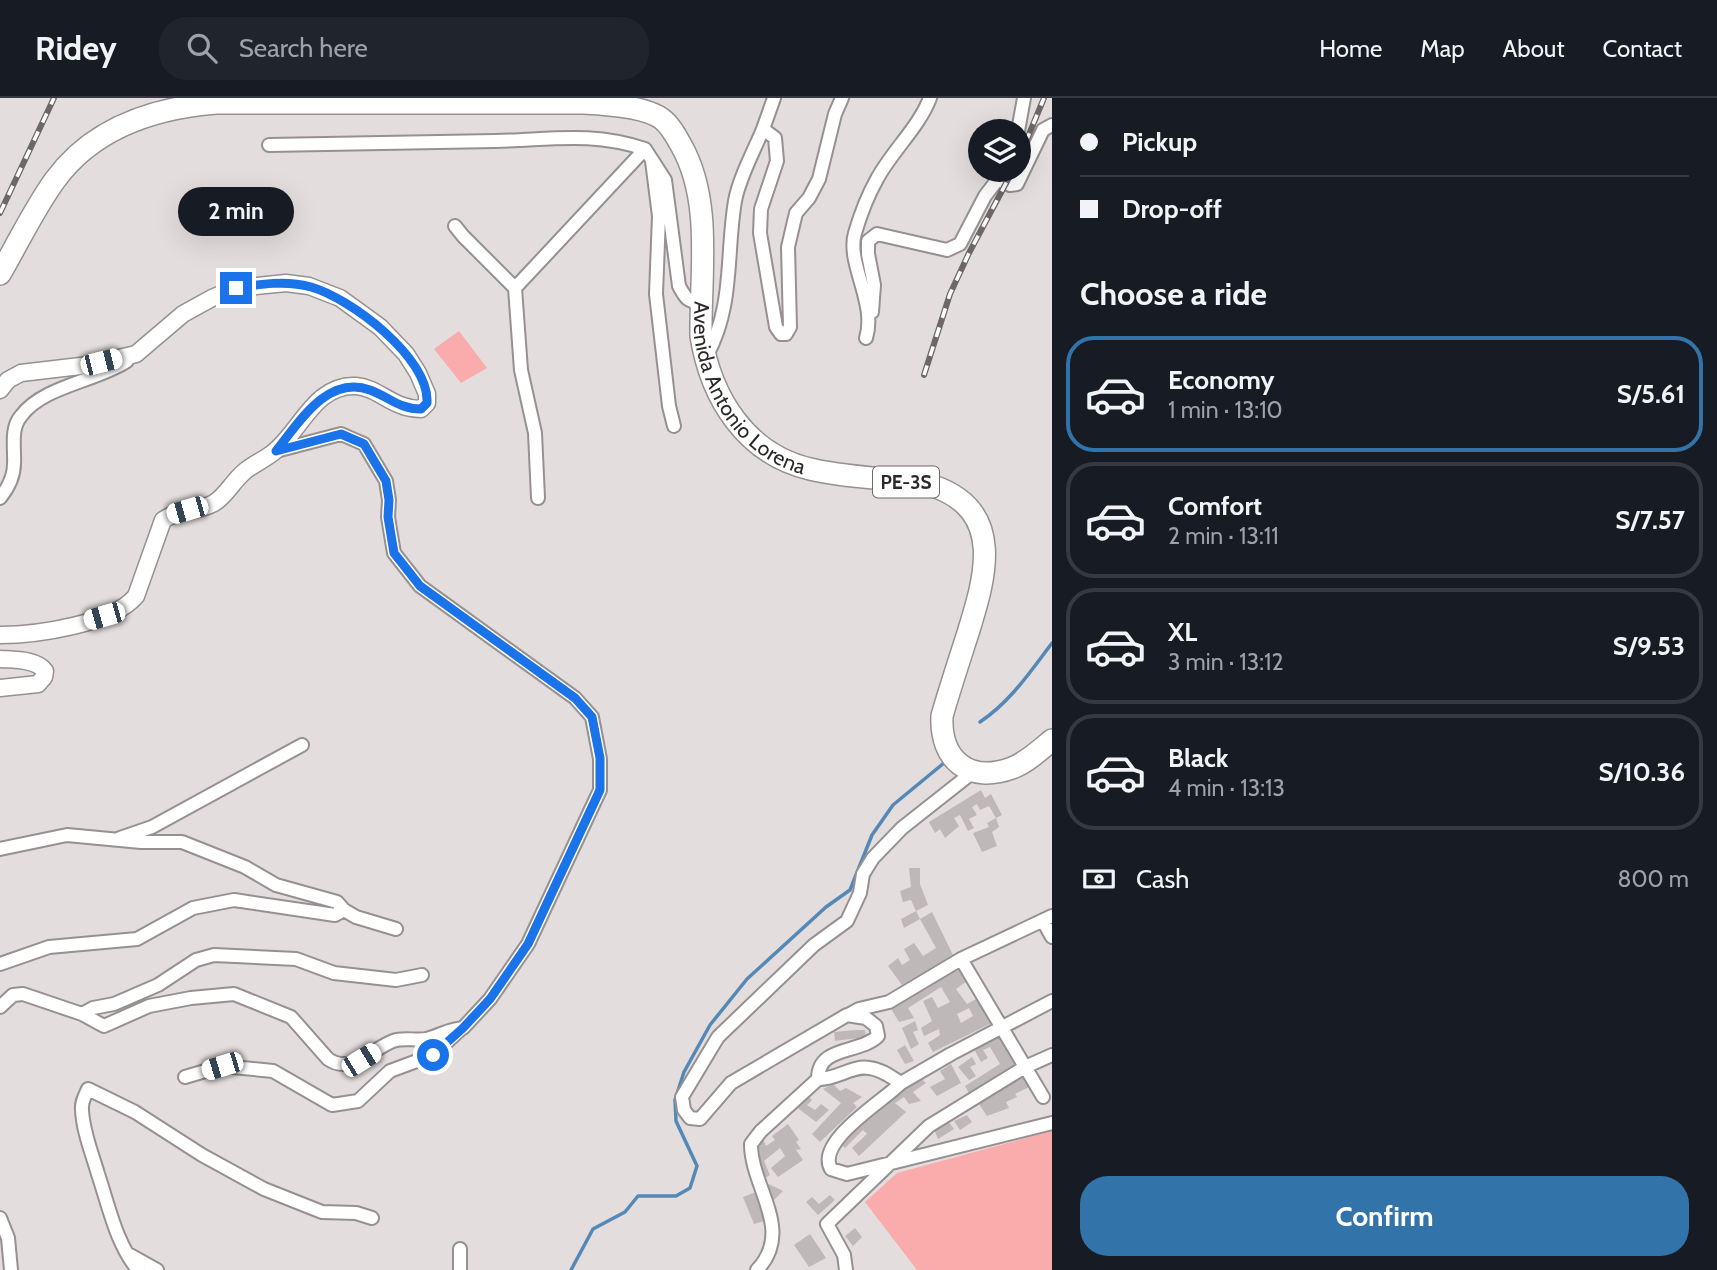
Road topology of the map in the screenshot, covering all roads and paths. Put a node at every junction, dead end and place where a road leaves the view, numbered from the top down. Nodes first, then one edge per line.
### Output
1 (774, 98) edge
2 (842, 98) edge
3 (930, 98) edge
4 (1024, 98) edge
5 (1020, 119) edge
6 (1052, 125) edge
7 (763, 129) junction
8 (269, 145) dead end
9 (645, 149) junction
10 (1031, 155) edge
11 (652, 160) junction
12 (995, 182) edge
13 (456, 226) dead end
14 (0, 274) edge
15 (515, 288) junction
16 (701, 302) junction
17 (869, 314) junction
18 (866, 338) dead end
19 (136, 354) junction
20 (705, 359) junction
21 (0, 390) edge
22 (674, 426) dead end
23 (276, 451) junction
24 (0, 498) edge
25 (538, 498) dead end
26 (0, 635) edge
27 (0, 659) edge
28 (0, 688) edge
29 (1052, 740) edge
30 (302, 746) dead end
31 (973, 772) junction
32 (117, 839) junction
33 (0, 849) edge
34 (344, 910) junction
35 (1048, 919) edge
36 (396, 929) dead end
37 (1052, 937) edge
38 (961, 960) junction
39 (0, 964) edge
40 (422, 975) dead end
41 (1052, 1001) edge
42 (0, 1007) edge
43 (82, 1014) junction
44 (847, 1016) junction
45 (1002, 1027) junction
46 (463, 1028) junction
47 (1052, 1055) edge
48 (1025, 1068) junction
49 (185, 1077) dead end
50 (818, 1079) junction
51 (901, 1083) junction
52 (1043, 1097) dead end
53 (1052, 1123) edge
54 (891, 1163) junction
55 (0, 1218) edge
56 (372, 1218) dead end
57 (460, 1249) dead end
58 (127, 1253) junction
59 (11, 1270) edge
60 (138, 1270) edge
61 (157, 1270) edge
62 (460, 1270) edge
63 (757, 1270) edge
64 (846, 1270) edge

1 - 7 street
2 - 7 street
3 - 17 street
4 - 5 street
6 - 10 street
7 - 20 street
8 - 9 street
9 - 11 street
9 - 15 street
11 - 16 street
11 - 22 street
12 - 17 street
13 - 15 street
14 - 16 highway, Avenida Antonio Lorena / PE-3S
15 - 25 street
16 - 20 highway, Avenida Antonio Lorena / PE-3S
17 - 18 street
19 - 21 street
19 - 23 street
19 - 24 street
20 - 31 highway, Avenida Antonio Lorena / PE-3S
23 - 26 street
23 - 46 street
27 - 28 street
29 - 31 highway
30 - 32 street
31 - 44 street
32 - 33 street
32 - 34 street
34 - 36 street
34 - 39 street
35 - 37 street
35 - 38 street
38 - 44 street
38 - 45 street
40 - 43 street
41 - 45 street
42 - 43 street
43 - 46 street
44 - 50 street
45 - 48 street
45 - 51 street
46 - 49 street
47 - 48 street
48 - 52 street
48 - 54 street
50 - 51 street
50 - 63 street
51 - 54 street
53 - 54 street
54 - 64 street
55 - 59 street
56 - 58 street
57 - 62 street
58 - 60 street
58 - 61 street

